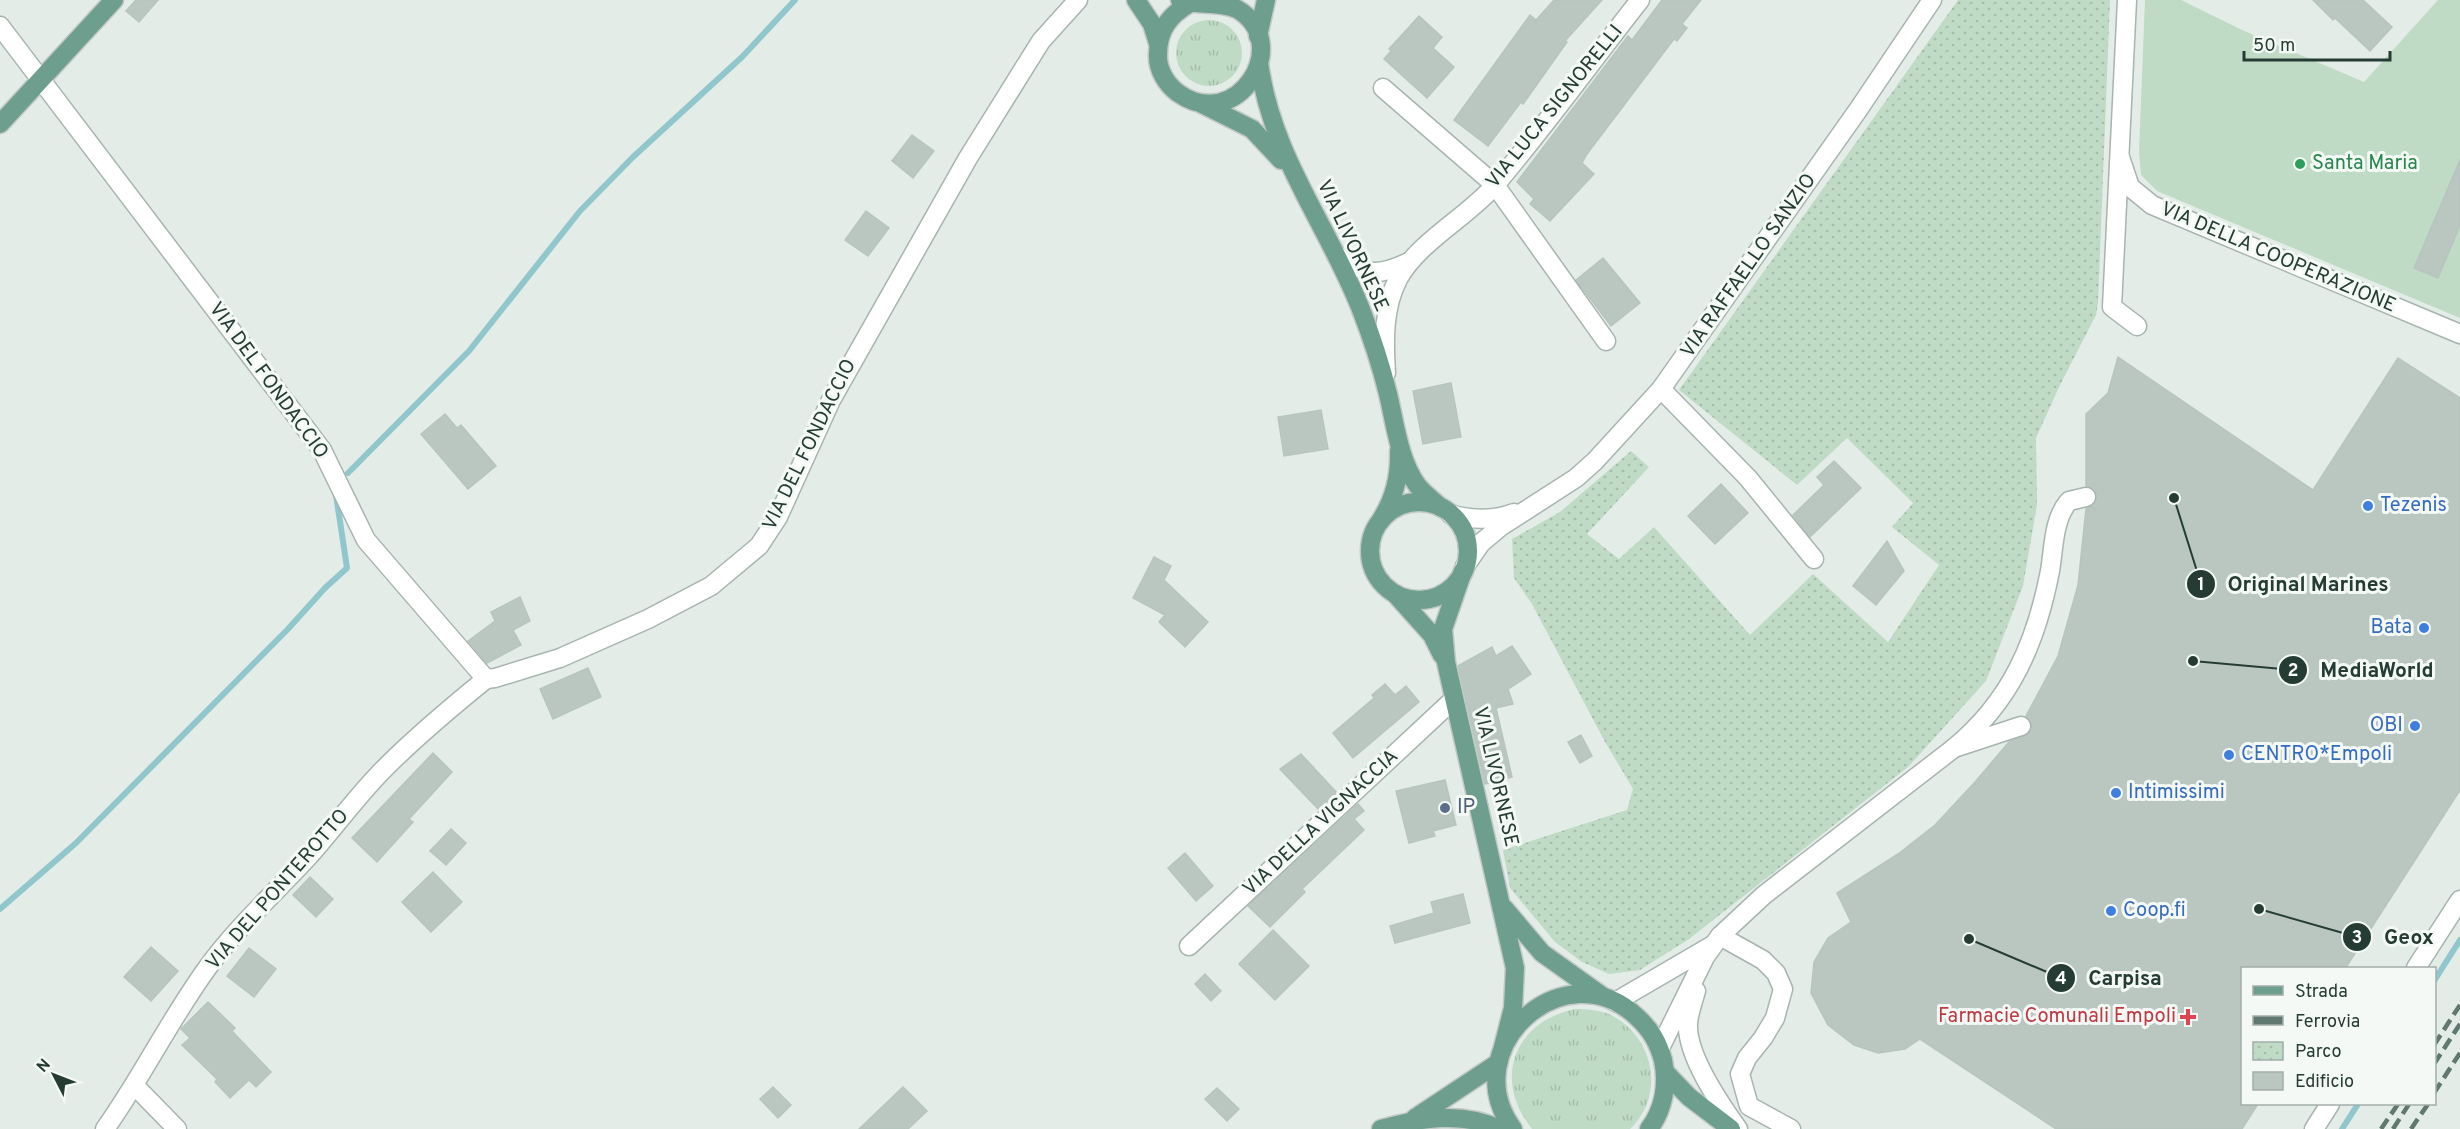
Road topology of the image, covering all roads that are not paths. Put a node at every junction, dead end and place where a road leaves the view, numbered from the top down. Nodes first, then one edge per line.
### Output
1 (114, 0) edge
2 (1078, 0) edge
3 (1136, 0) edge
4 (1266, 0) edge
5 (1640, 0) edge
6 (1932, 0) edge
7 (2127, 0) edge
8 (1185, 2) edge
9 (0, 26) edge
10 (1258, 36) junction
11 (1158, 43) junction
12 (1260, 63) junction
13 (40, 80) junction
14 (1383, 88) dead end
15 (1201, 103) junction
16 (0, 124) edge
17 (2120, 157) junction
18 (1293, 175) junction
19 (1495, 186) junction
20 (1336, 255) junction
21 (1413, 259) junction
22 (2137, 326) dead end
23 (2460, 334) edge
24 (1606, 341) dead end
25 (1661, 389) junction
26 (1387, 391) junction
27 (1398, 440) junction
28 (2086, 497) dead end
29 (1535, 505) junction
30 (1445, 511) junction
31 (1380, 521) junction
32 (1814, 559) dead end
33 (1464, 569) junction
34 (1396, 595) junction
35 (1446, 662) junction
36 (486, 679) junction
37 (1454, 699) junction
38 (2021, 726) dead end
39 (1954, 748) junction
40 (2460, 900) edge
41 (1500, 902) junction
42 (1189, 946) dead end
43 (1713, 946) junction
44 (2417, 967) edge
45 (1611, 1000) junction
46 (1660, 1048) junction
47 (1501, 1055) junction
48 (1666, 1072) junction
49 (135, 1086) junction
50 (2329, 1105) edge
51 (1412, 1120) junction
52 (105, 1129) edge
53 (177, 1129) edge
54 (1381, 1129) edge
55 (1500, 1129) edge
56 (1513, 1129) edge
57 (1649, 1129) edge
58 (1731, 1129) edge
59 (1738, 1129) edge
60 (1791, 1129) edge
61 (2314, 1129) edge

1 - 13 main road
2 - 36 street, VIA DEL FONDACCIO
3 - 11 main road, VIA LIVORNESE
4 - 10 main road, VIA LIVORNESE
5 - 19 street, VIA LUCA SIGNORELLI
6 - 25 street, VIA RAFFAELLO SANZIO
7 - 17 street, VIA DELLA COOPERAZIONE
8 - 10 main road
8 - 11 main road
9 - 13 street, VIA DEL FONDACCIO
10 - 12 main road, VIA LIVORNESE
11 - 15 main road, VIA LIVORNESE
12 - 15 main road
12 - 18 main road, VIA LIVORNESE
13 - 16 main road
13 - 36 street, VIA DEL FONDACCIO
14 - 19 street
15 - 18 main road, VIA LIVORNESE
17 - 22 street, VIA DELLA COOPERAZIONE
17 - 23 street, VIA DELLA COOPERAZIONE
18 - 20 main road, VIA LIVORNESE
19 - 21 street, VIA LUCA SIGNORELLI
19 - 24 street
20 - 21 street
20 - 26 main road, VIA LIVORNESE
21 - 26 street
25 - 29 street, VIA RAFFAELLO SANZIO
25 - 32 street
26 - 27 main road, VIA LIVORNESE
27 - 30 main road, VIA LIVORNESE
27 - 31 main road, VIA LIVORNESE
28 - 39 street
29 - 30 street, VIA RAFFAELLO SANZIO
29 - 33 street, VIA RAFFAELLO SANZIO
30 - 31 main road
30 - 33 main road, VIA LIVORNESE
31 - 34 main road, VIA LIVORNESE
33 - 34 main road
33 - 35 main road, VIA LIVORNESE
34 - 35 main road, VIA LIVORNESE
35 - 37 main road, VIA LIVORNESE
36 - 49 street, VIA DEL PONTEROTTO
37 - 41 main road, VIA LIVORNESE
37 - 42 street, VIA DELLA VIGNACCIA
38 - 39 street
39 - 43 street
40 - 44 street
41 - 45 main road, VIA LIVORNESE
41 - 47 main road, VIA LIVORNESE
43 - 45 street
43 - 46 street
43 - 59 street
43 - 60 street
45 - 46 main road, VIA LIVORNESE
45 - 47 main road, VIA LIVORNESE
46 - 48 main road, VIA LIVORNESE
47 - 51 main road
47 - 56 main road, VIA LIVORNESE
48 - 57 main road, VIA LIVORNESE
48 - 58 main road
49 - 52 street, VIA DEL PONTEROTTO
49 - 53 street
50 - 61 street
51 - 54 main road
51 - 55 main road

